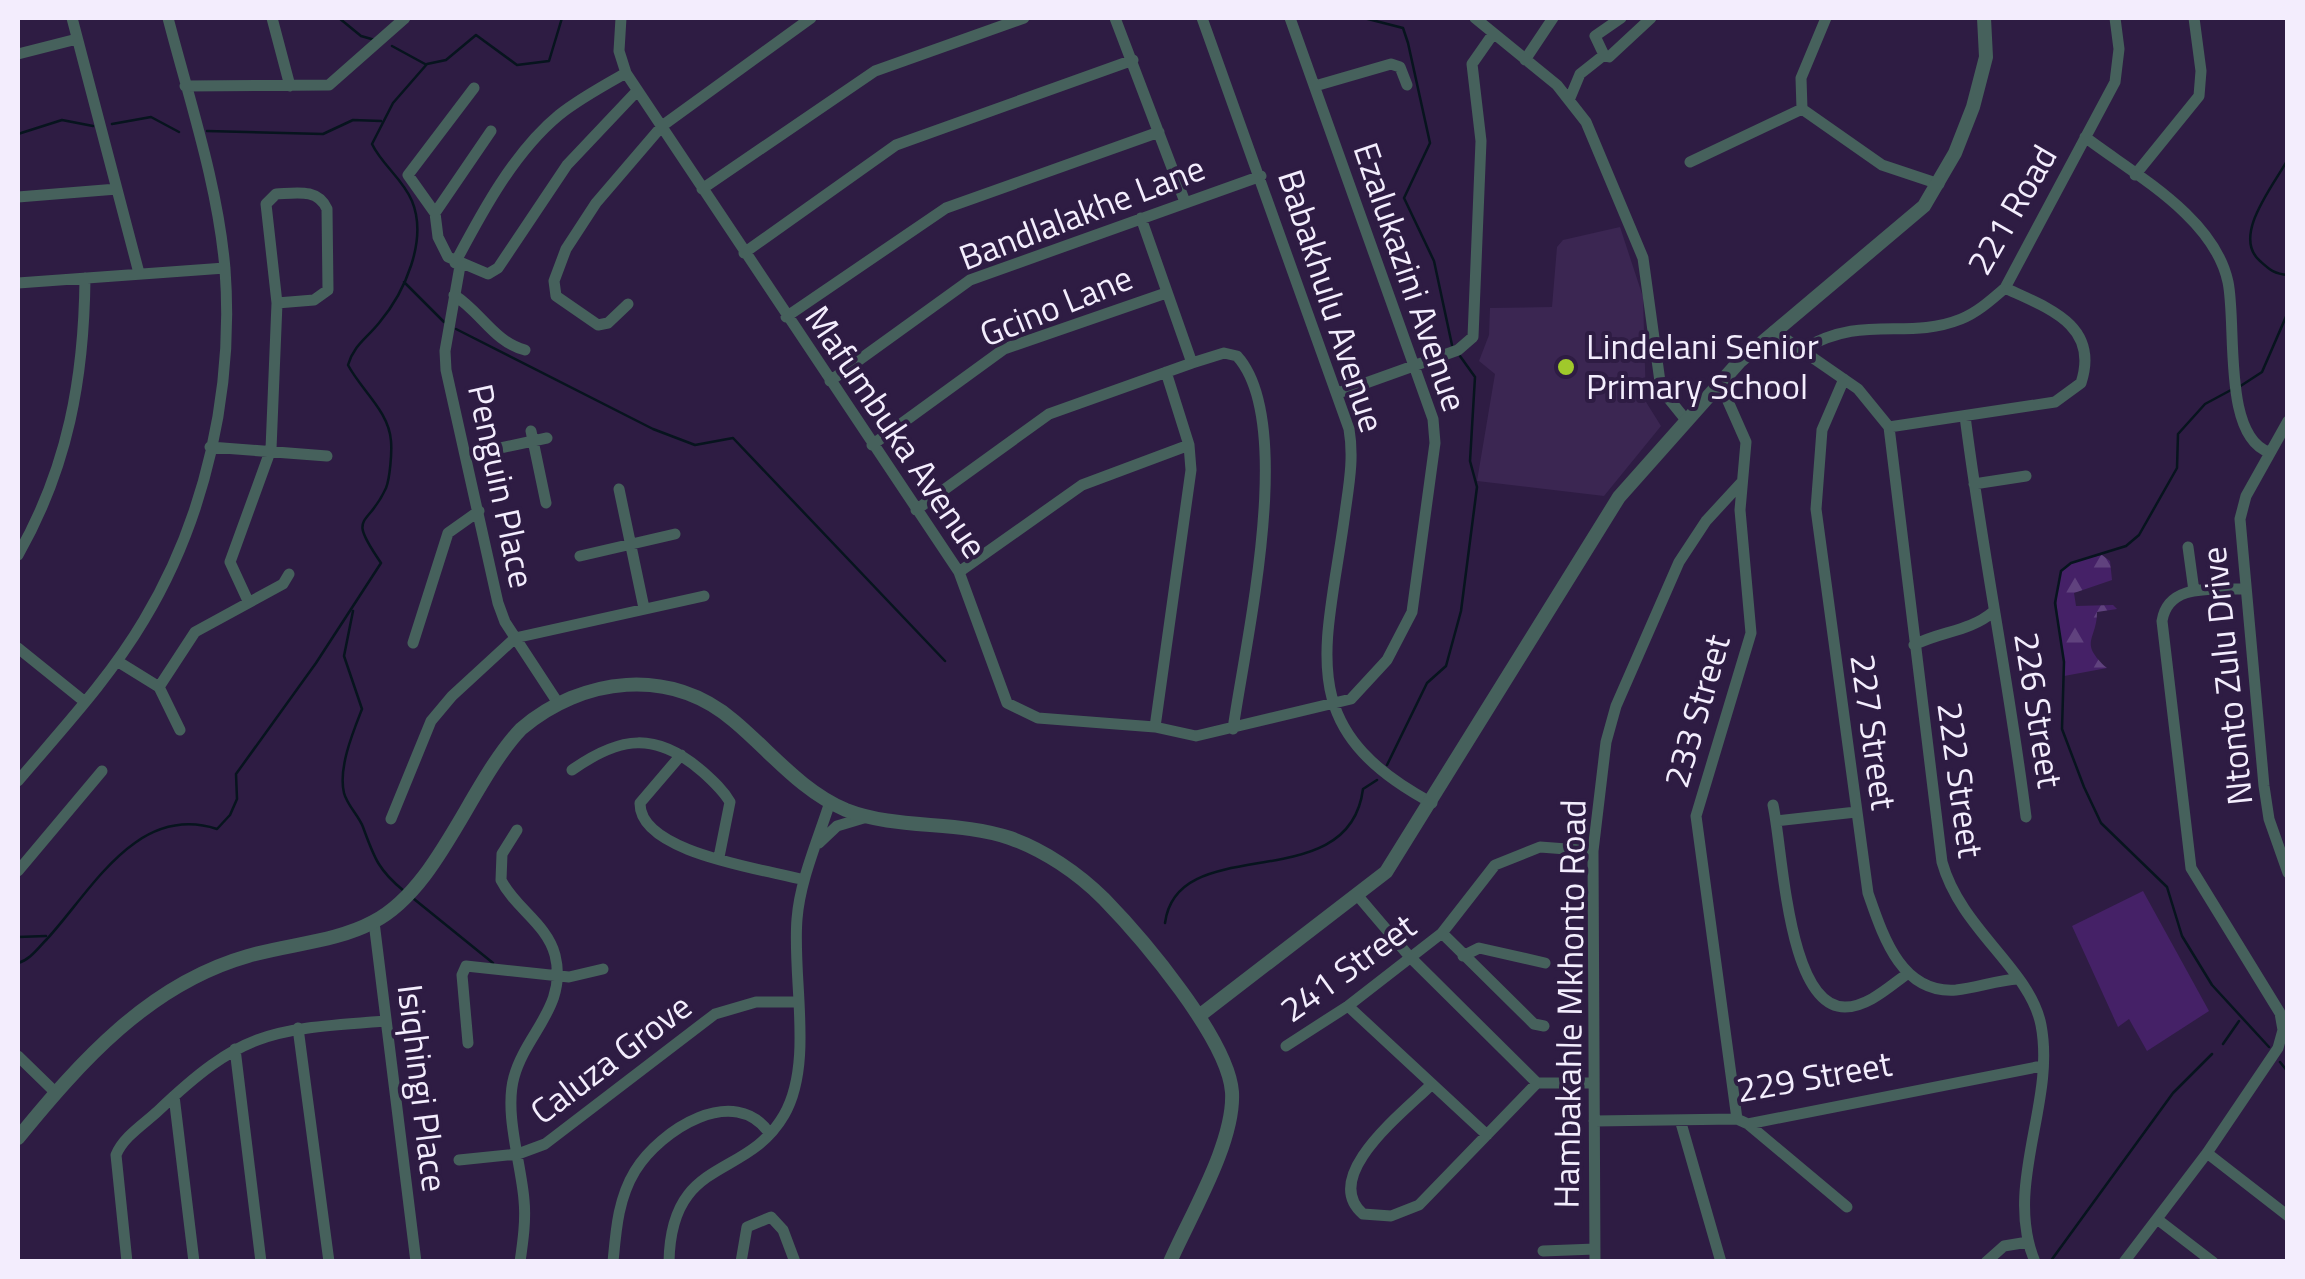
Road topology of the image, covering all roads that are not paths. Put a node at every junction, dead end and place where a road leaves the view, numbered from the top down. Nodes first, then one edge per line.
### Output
1 (72, 18) edge
2 (168, 18) edge
3 (272, 18) edge
4 (405, 18) edge
5 (621, 18) edge
6 (810, 18) edge
7 (1024, 18) edge
8 (1114, 18) edge
9 (1202, 18) edge
10 (1290, 18) edge
11 (1475, 18) edge
12 (1552, 18) edge
13 (1621, 18) edge
14 (1651, 18) edge
15 (1826, 18) edge
16 (1984, 18) edge
17 (2115, 18) edge
18 (2194, 18) edge
19 (1493, 34) junction
20 (77, 39) junction
21 (18, 54) edge
22 (1604, 54) junction
23 (1133, 60) junction
24 (1525, 60) junction
25 (626, 73) junction
26 (185, 86) junction
27 (290, 86) junction
28 (1315, 86) junction
29 (1407, 86) dead end
30 (474, 88) dead end
31 (637, 91) junction
32 (1570, 98) junction
33 (1802, 109) junction
34 (662, 126) junction
35 (491, 131) dead end
36 (1160, 132) junction
37 (2086, 137) junction
38 (1690, 162) dead end
39 (2135, 174) junction
40 (1261, 176) junction
41 (1939, 184) junction
42 (117, 189) junction
43 (702, 189) junction
44 (18, 198) edge
45 (1184, 202) junction
46 (435, 213) junction
47 (1141, 218) junction
48 (744, 253) junction
49 (458, 264) junction
50 (225, 268) junction
51 (139, 273) junction
52 (85, 278) junction
53 (18, 284) edge
54 (2005, 288) junction
55 (1166, 293) junction
56 (454, 295) junction
57 (277, 304) junction
58 (628, 304) dead end
59 (786, 316) junction
60 (1774, 331) junction
61 (1803, 349) junction
62 (525, 350) dead end
63 (1192, 363) junction
64 (1415, 367) junction
65 (1166, 372) junction
66 (1844, 378) junction
67 (830, 381) junction
68 (1719, 382) junction
69 (1338, 393) junction
70 (1966, 416) junction
71 (1686, 420) junction
72 (2288, 421) edge
73 (1889, 427) junction
74 (532, 437) junction
75 (547, 438) dead end
76 (872, 445) junction
77 (1189, 446) junction
78 (210, 447) junction
79 (271, 448) junction
80 (2270, 452) junction
81 (468, 455) junction
82 (328, 456) dead end
83 (2026, 476) dead end
84 (1741, 484) junction
85 (1974, 484) junction
86 (619, 488) dead end
87 (546, 503) dead end
88 (916, 510) junction
89 (479, 511) junction
90 (675, 534) dead end
91 (629, 544) junction
92 (2188, 547) dead end
93 (18, 555) edge
94 (580, 556) dead end
95 (959, 572) junction
96 (288, 574) dead end
97 (2243, 589) junction
98 (2194, 591) junction
99 (704, 596) dead end
100 (248, 601) junction
101 (644, 608) junction
102 (1993, 612) junction
103 (515, 638) junction
104 (412, 643) dead end
105 (1914, 644) junction
106 (18, 648) edge
107 (117, 661) junction
108 (159, 687) junction
109 (1331, 700) junction
110 (85, 702) junction
111 (558, 703) junction
112 (1155, 728) junction
113 (1233, 728) junction
114 (180, 730) dead end
115 (680, 755) junction
116 (102, 770) dead end
117 (572, 770) dead end
118 (18, 781) edge
119 (830, 802) junction
120 (1432, 802) junction
121 (1773, 806) dead end
122 (1856, 812) junction
123 (869, 816) junction
124 (2026, 817) dead end
125 (391, 819) dead end
126 (1776, 821) junction
127 (517, 830) dead end
128 (816, 846) junction
129 (1593, 852) junction
130 (720, 857) junction
131 (18, 871) edge
132 (2288, 874) edge
133 (804, 880) junction
134 (1358, 896) junction
135 (374, 922) junction
136 (1442, 933) junction
137 (1409, 956) junction
138 (1463, 956) junction
139 (1545, 963) dead end
140 (603, 969) dead end
141 (1907, 974) junction
142 (556, 976) junction
143 (2018, 979) junction
144 (796, 1002) junction
145 (1348, 1006) junction
146 (1199, 1016) junction
147 (385, 1021) junction
148 (1544, 1026) dead end
149 (298, 1028) junction
150 (468, 1043) dead end
151 (1286, 1046) dead end
152 (234, 1049) junction
153 (18, 1056) edge
154 (2042, 1066) junction
155 (1537, 1082) junction
156 (1432, 1084) junction
157 (1593, 1084) junction
158 (55, 1092) junction
159 (174, 1096) junction
160 (1594, 1121) junction
161 (1742, 1122) junction
162 (1681, 1123) junction
163 (770, 1134) junction
164 (1487, 1135) junction
165 (18, 1138) edge
166 (2207, 1153) junction
167 (518, 1154) junction
168 (459, 1160) dead end
169 (1847, 1208) dead end
170 (2288, 1216) edge
171 (2156, 1219) junction
172 (2028, 1242) junction
173 (1543, 1251) dead end
174 (1595, 1255) edge
175 (1989, 1258) edge
176 (127, 1262) edge
177 (194, 1262) edge
178 (261, 1262) edge
179 (329, 1262) edge
180 (416, 1262) edge
181 (520, 1262) edge
182 (613, 1262) edge
183 (669, 1262) edge
184 (742, 1262) edge
185 (796, 1262) edge
186 (1170, 1262) edge
187 (1721, 1262) edge
188 (2035, 1262) edge
189 (2124, 1262) edge
190 (2213, 1262) edge

1 - 20 street
2 - 26 street
3 - 27 street
4 - 27 street
5 - 25 street, Mafumbuka Avenue
6 - 34 street
7 - 43 street
8 - 23 street
9 - 40 street, Babakhulu Avenue
10 - 28 street, Ezalukazini Avenue
11 - 19 street
12 - 24 street
13 - 22 street
14 - 22 street
15 - 33 street
16 - 41 street
17 - 37 street, 221 Road
18 - 39 street
19 - 24 street
19 - 64 street
20 - 21 street
20 - 42 street
22 - 32 street
23 - 36 street
23 - 48 street
24 - 32 street
25 - 31 street, Mafumbuka Avenue
25 - 49 street, Penguin Place
26 - 27 street
26 - 50 street
28 - 29 street
28 - 64 street, Ezalukazini Avenue
30 - 46 street
31 - 34 street, Mafumbuka Avenue
31 - 49 street
32 - 71 street
33 - 38 street
33 - 41 street
34 - 43 street, Mafumbuka Avenue
34 - 58 street
35 - 46 street
36 - 45 street
36 - 59 street
37 - 39 street
37 - 54 street, 221 Road
39 - 80 street
40 - 45 street, Bandlalakhe Lane
40 - 69 street, Babakhulu Avenue
41 - 60 street
42 - 44 street
42 - 51 street
43 - 48 street, Mafumbuka Avenue
45 - 47 street, Bandlalakhe Lane
46 - 49 street
47 - 55 street
47 - 67 street, Bandlalakhe Lane
48 - 59 street, Mafumbuka Avenue
49 - 56 street, Penguin Place
50 - 51 street
50 - 78 street
51 - 52 street
52 - 53 street
52 - 93 street
54 - 61 street, 221 Road
54 - 70 street
55 - 63 street
55 - 76 street, Gcino Lane
56 - 62 street
56 - 81 street, Penguin Place
57 - 57 street
57 - 79 street
59 - 67 street, Mafumbuka Avenue
60 - 61 street
60 - 68 street
61 - 66 street
63 - 65 street
63 - 113 street
64 - 69 street
64 - 109 street, Ezalukazini Avenue
65 - 77 street
65 - 88 street
66 - 73 street
66 - 122 street, 227 Street
67 - 76 street, Mafumbuka Avenue
68 - 71 street
68 - 84 street, 233 Street
69 - 109 street, Babakhulu Avenue
70 - 73 street
70 - 85 street, 226 Street
71 - 120 street
72 - 80 street, Ntonto Zulu Drive
73 - 105 street, 222 Street
74 - 75 street
74 - 81 street
74 - 87 street
76 - 88 street, Mafumbuka Avenue
77 - 95 street
77 - 112 street
78 - 79 street
78 - 107 street
79 - 82 street
79 - 100 street
80 - 97 street, Ntonto Zulu Drive
81 - 89 street, Penguin Place
83 - 85 street
84 - 129 street, Hambakahle Mkhonto Road
84 - 161 street, 233 Street
85 - 102 street, 226 Street
86 - 91 street
88 - 95 street, Mafumbuka Avenue
89 - 103 street, Penguin Place
89 - 104 street
90 - 91 street
91 - 94 street
91 - 101 street
92 - 98 street
95 - 112 street, Mafumbuka Avenue
96 - 100 street
97 - 98 street
97 - 132 street, Ntonto Zulu Drive
98 - 166 street
99 - 101 street
100 - 108 street
101 - 103 street
102 - 105 street, 226 Street
102 - 124 street, 226 Street
103 - 111 street, Penguin Place
103 - 125 street
105 - 143 street, 222 Street
106 - 110 street
107 - 108 street
107 - 110 street
108 - 114 street
109 - 113 street, Mafumbuka Avenue
109 - 120 street, Babakhulu Avenue
110 - 118 street
111 - 119 street
111 - 135 street
112 - 113 street, Mafumbuka Avenue
115 - 117 street
115 - 130 street
115 - 130 street
116 - 131 street
119 - 123 street
119 - 128 street
120 - 134 street
121 - 126 street
122 - 126 street
122 - 141 street, 227 Street
123 - 128 street
123 - 146 street
126 - 141 street
127 - 142 street
128 - 133 street
129 - 136 street, 241 Street
129 - 157 street, Hambakahle Mkhonto Road
130 - 133 street
133 - 144 street
134 - 137 street
134 - 146 street
135 - 147 street, Isiqhingi Place
135 - 158 street
136 - 137 street, 241 Street
136 - 138 street, 241 Street
137 - 145 street, 241 Street
137 - 155 street
138 - 139 street, 241 Street
138 - 148 street, 241 Street
140 - 142 street
141 - 143 street
142 - 150 street
142 - 167 street
143 - 154 street, 222 Street
144 - 163 street
144 - 167 street, Caluza Grove
145 - 151 street, 241 Street
145 - 156 street
146 - 186 street
147 - 149 street
147 - 180 street, Isiqhingi Place
149 - 152 street
149 - 179 street
152 - 159 street
152 - 178 street
153 - 158 street
154 - 161 street, 229 Street
154 - 172 street, 222 Street
155 - 157 street
155 - 164 street
156 - 164 street
156 - 164 street
157 - 160 street, Hambakahle Mkhonto Road
158 - 165 street
159 - 176 street
159 - 177 street
160 - 162 street, 229 Street
160 - 174 street, Hambakahle Mkhonto Road
161 - 162 street, 229 Street
161 - 169 street
162 - 187 street
163 - 182 street
163 - 183 street
166 - 170 street
166 - 171 street
167 - 168 street, Caluza Grove
167 - 181 street
171 - 189 street
171 - 190 street
172 - 175 street
172 - 188 street, 222 Street
173 - 174 street
184 - 185 street

